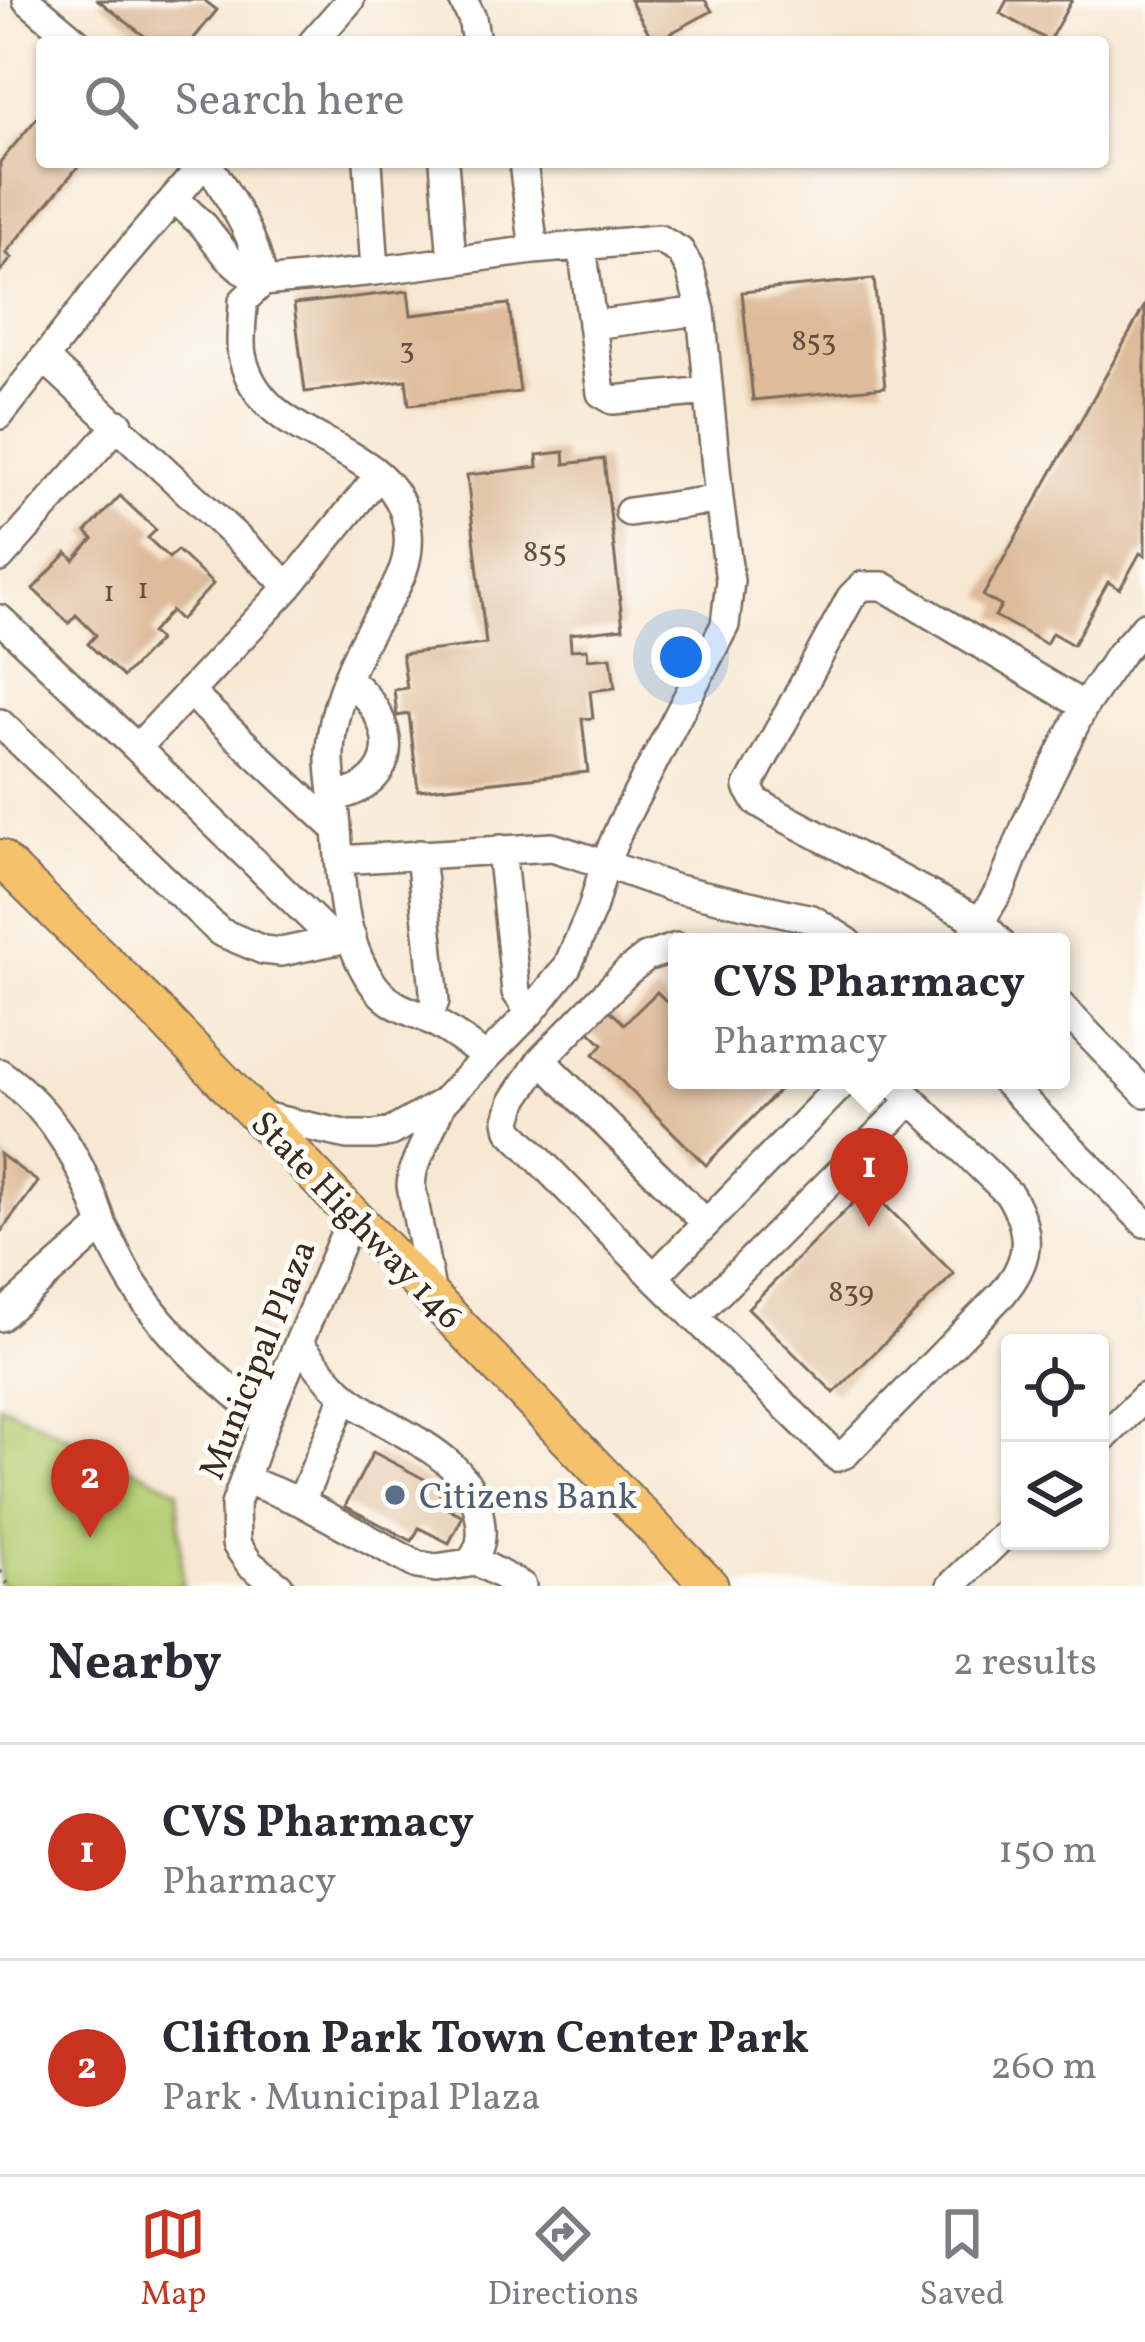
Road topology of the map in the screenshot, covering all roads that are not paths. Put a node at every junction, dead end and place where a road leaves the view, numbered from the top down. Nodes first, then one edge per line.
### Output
1 (27, 0) edge
2 (350, 0) edge
3 (463, 0) edge
4 (69, 36) edge
5 (318, 36) edge
6 (475, 36) edge
7 (201, 168) edge
8 (210, 168) edge
9 (368, 168) edge
10 (444, 168) edge
11 (525, 168) edge
12 (174, 198) junction
13 (582, 246) junction
14 (534, 250) junction
15 (452, 261) junction
16 (375, 271) junction
17 (263, 282) junction
18 (701, 311) junction
19 (592, 325) junction
20 (44, 358) junction
21 (708, 391) junction
22 (0, 415) edge
23 (119, 424) junction
24 (379, 475) junction
25 (719, 499) junction
26 (629, 512) dead end
27 (0, 558) edge
28 (289, 586) junction
29 (0, 619) edge
30 (1145, 626) edge
31 (347, 680) junction
32 (189, 692) junction
33 (1084, 706) junction
34 (0, 723) edge
35 (137, 748) junction
36 (334, 798) junction
37 (337, 830) junction
38 (501, 849) junction
39 (420, 854) junction
40 (0, 858) edge
41 (339, 860) junction
42 (605, 864) junction
43 (834, 933) edge
44 (980, 933) edge
45 (984, 933) edge
46 (344, 939) junction
47 (668, 950) edge
48 (530, 1013) junction
49 (1070, 1015) edge
50 (428, 1019) junction
51 (484, 1057) junction
52 (541, 1060) junction
53 (0, 1073) edge
54 (837, 1089) edge
55 (1013, 1089) edge
56 (901, 1090) edge
57 (1145, 1093) edge
58 (442, 1103) junction
59 (257, 1115) junction
60 (353, 1214) junction
61 (706, 1223) junction
62 (1145, 1223) edge
63 (103, 1226) junction
64 (653, 1276) junction
65 (432, 1295) junction
66 (0, 1317) edge
67 (694, 1317) junction
68 (300, 1345) junction
69 (345, 1396) junction
70 (1145, 1397) edge
71 (266, 1420) junction
72 (1109, 1432) edge
73 (244, 1479) junction
74 (301, 1502) junction
75 (1001, 1537) edge
76 (474, 1560) junction
77 (279, 1586) edge
78 (522, 1586) edge
79 (710, 1586) edge
80 (951, 1586) edge

1 - 4 street
2 - 5 street
3 - 6 street
7 - 12 street
8 - 17 street
9 - 16 street
10 - 15 street
11 - 14 street
12 - 17 street
12 - 20 street
13 - 14 street
13 - 18 street
13 - 19 street
14 - 15 street
15 - 16 street
16 - 17 street
17 - 24 street
18 - 19 street
18 - 21 street
19 - 21 street
20 - 22 street
20 - 23 street
21 - 25 street
23 - 27 street
23 - 28 street
24 - 28 street
24 - 31 street
25 - 26 street
25 - 42 street
28 - 32 street
29 - 35 street
30 - 33 street
31 - 36 street
31 - 36 street
32 - 35 street
32 - 37 street
33 - 44 street
33 - 45 street
34 - 46 street
35 - 46 street
36 - 37 street
37 - 41 street
38 - 39 street
38 - 42 street
38 - 48 street
39 - 41 street
39 - 50 street
40 - 59 main road, State Highway 146
41 - 46 street
42 - 43 street
42 - 48 street
46 - 50 street
47 - 52 street
48 - 51 street
49 - 57 street
50 - 51 street
51 - 58 street
52 - 61 street
52 - 64 street
53 - 63 street
54 - 61 street
55 - 62 street
56 - 67 street
56 - 67 street
58 - 59 street
58 - 65 street
59 - 60 main road, State Highway 146
60 - 65 main road, State Highway 146
60 - 68 street, Municipal Plaza
61 - 64 street
63 - 66 street
63 - 71 street
64 - 67 street
65 - 79 main road, State Highway 146
68 - 69 street
68 - 71 street, Municipal Plaza
69 - 74 street
69 - 76 street
70 - 72 street
71 - 73 street, Municipal Plaza
73 - 74 street
73 - 77 street, Municipal Plaza
74 - 76 street
75 - 80 street
76 - 78 street

